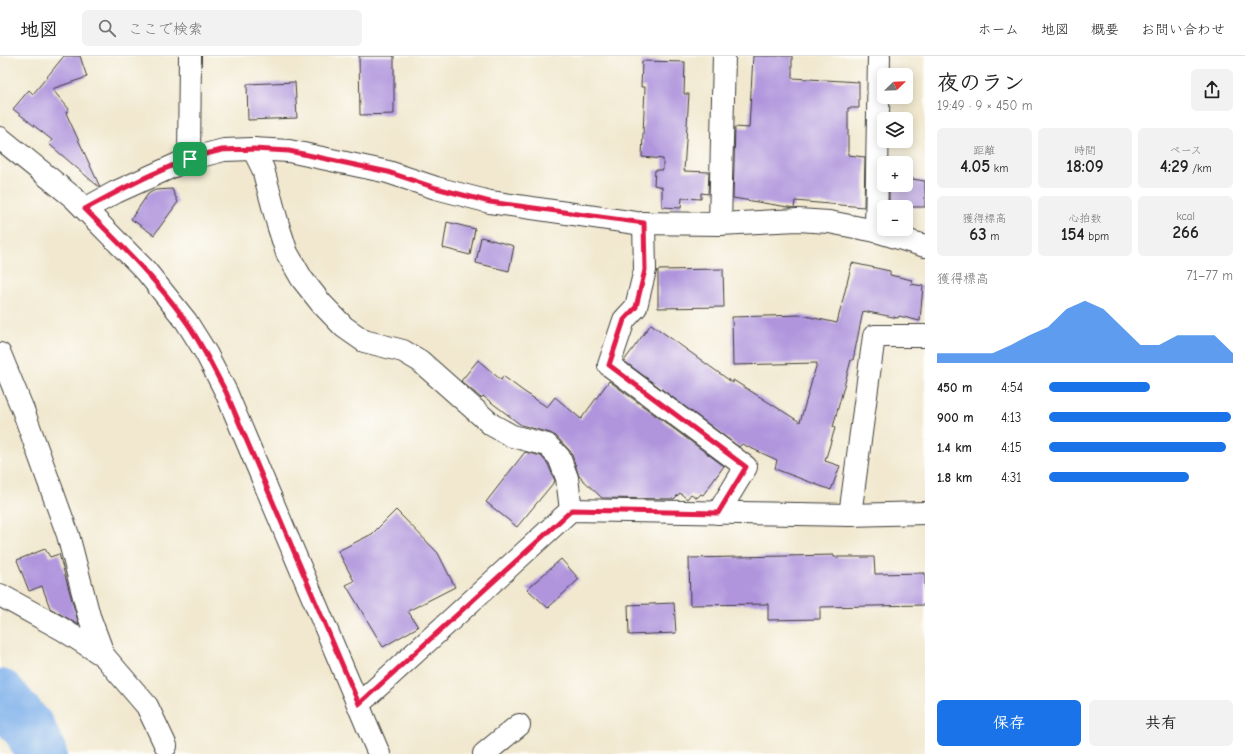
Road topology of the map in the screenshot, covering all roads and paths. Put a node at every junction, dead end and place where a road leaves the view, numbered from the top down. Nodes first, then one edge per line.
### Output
1 (190, 56) edge
2 (724, 56) edge
3 (879, 56) edge
4 (0, 138) edge
5 (253, 149) junction
6 (190, 159) junction
7 (85, 209) junction
8 (644, 223) junction
9 (720, 224) junction
10 (876, 231) junction
11 (925, 246) edge
12 (925, 336) edge
13 (0, 354) edge
14 (572, 510) junction
15 (718, 513) junction
16 (925, 513) edge
17 (850, 515) junction
18 (0, 595) edge
19 (104, 656) junction
20 (359, 704) junction
21 (518, 725) dead end
22 (166, 746) dead end
23 (379, 754) edge
24 (484, 754) edge

1 - 6 main road
2 - 9 main road
3 - 10 main road
4 - 7 main road
5 - 6 main road
5 - 8 main road
5 - 14 main road
6 - 7 main road
7 - 20 main road
8 - 9 main road
8 - 15 main road
9 - 10 main road
10 - 11 main road
12 - 17 main road
13 - 19 main road
14 - 15 main road
14 - 20 main road
15 - 17 main road
16 - 17 main road
18 - 19 main road
19 - 22 main road
20 - 23 main road
21 - 24 main road

